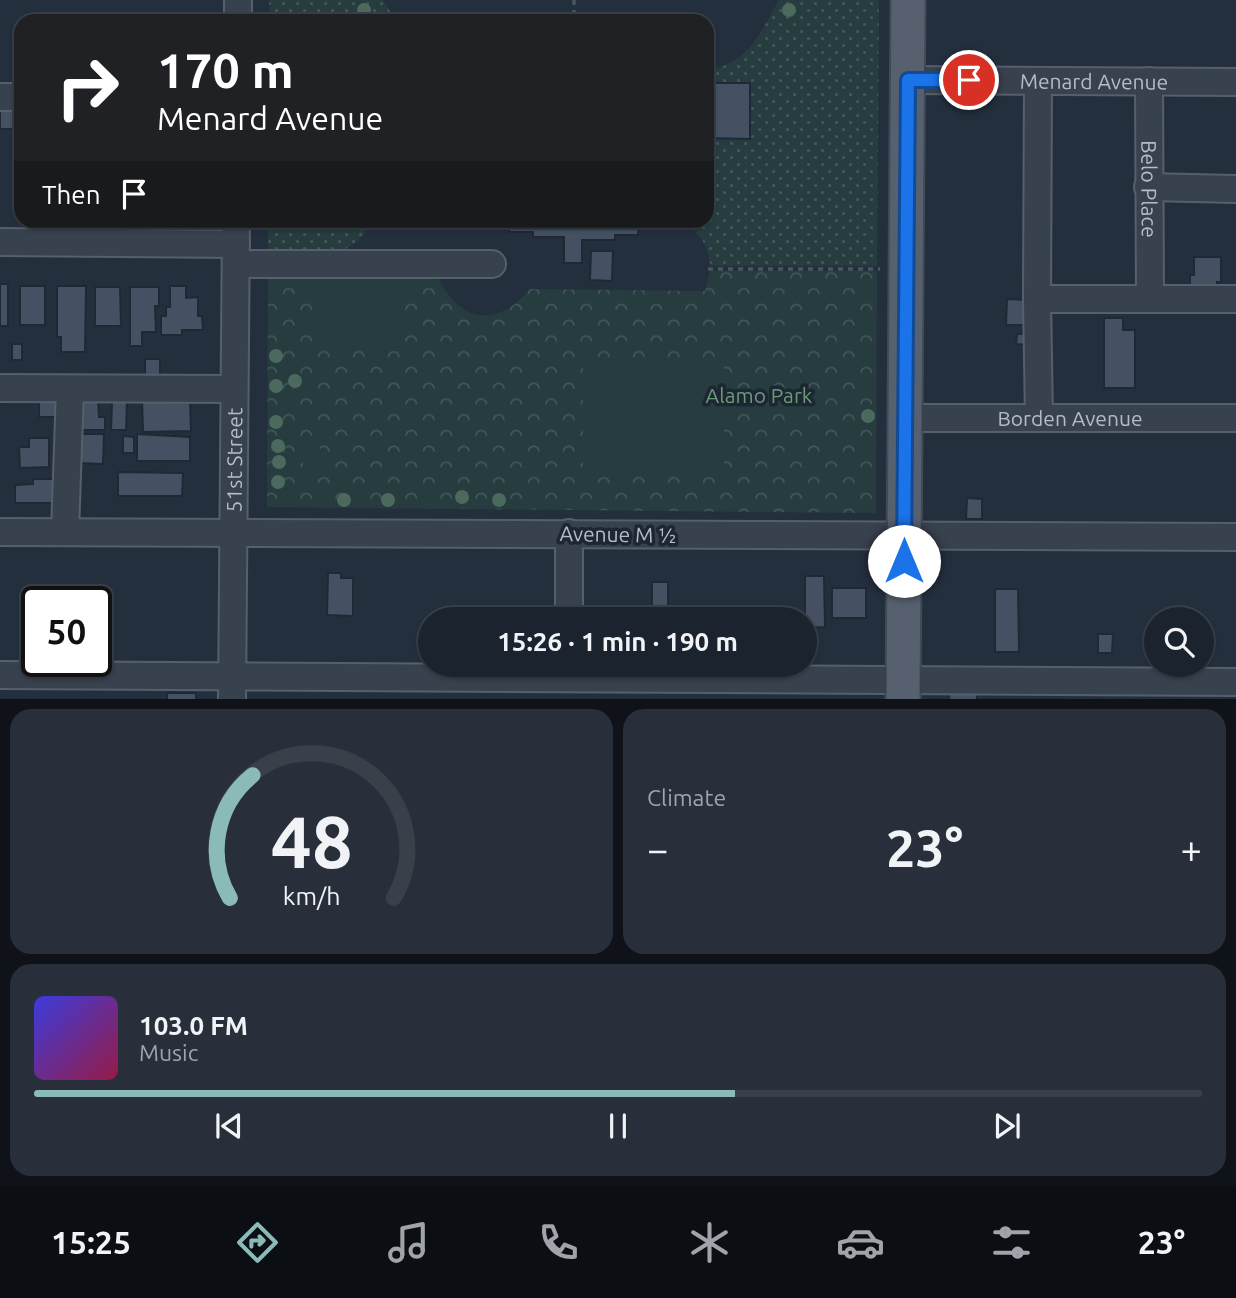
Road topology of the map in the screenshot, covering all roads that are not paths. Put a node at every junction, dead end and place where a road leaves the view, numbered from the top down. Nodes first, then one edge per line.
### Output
1 (908, 0) edge
2 (908, 80) junction
3 (1038, 81) junction
4 (1149, 81) junction
5 (1236, 82) edge
6 (1148, 187) junction
7 (1236, 189) edge
8 (0, 242) edge
9 (236, 243) edge
10 (492, 264) dead end
11 (1150, 298) junction
12 (1037, 299) junction
13 (1236, 299) edge
14 (0, 388) edge
15 (70, 389) junction
16 (234, 389) junction
17 (906, 418) junction
18 (1039, 418) junction
19 (1236, 418) edge
20 (0, 532) edge
21 (65, 533) junction
22 (569, 533) junction
23 (233, 534) junction
24 (904, 537) junction
25 (1236, 537) edge
26 (569, 607) edge
27 (0, 675) edge
28 (568, 681) edge
29 (1236, 682) edge
30 (232, 688) edge
31 (903, 690) edge

1 - 2 main road
2 - 3 street, Menard Avenue
2 - 17 main road
3 - 4 street, Menard Avenue
3 - 12 street
4 - 5 street, Menard Avenue
4 - 6 street, Belo Place
6 - 7 street
6 - 11 street, Belo Place
8 - 9 street
9 - 10 street
9 - 16 street, 51st Street
11 - 12 street
11 - 13 street
12 - 18 street
14 - 15 street
15 - 16 street
15 - 21 street
16 - 23 street, 51st Street
17 - 18 street, Borden Avenue
17 - 24 main road
18 - 19 street, Borden Avenue
20 - 21 street, Avenue M ½
21 - 23 street, Avenue M ½
22 - 23 street, Avenue M ½
22 - 24 street, Avenue M ½
22 - 26 street
23 - 30 street, 51st Street
24 - 25 street, Avenue M ½
24 - 31 main road
27 - 30 street
28 - 30 street
28 - 31 street
29 - 31 street

